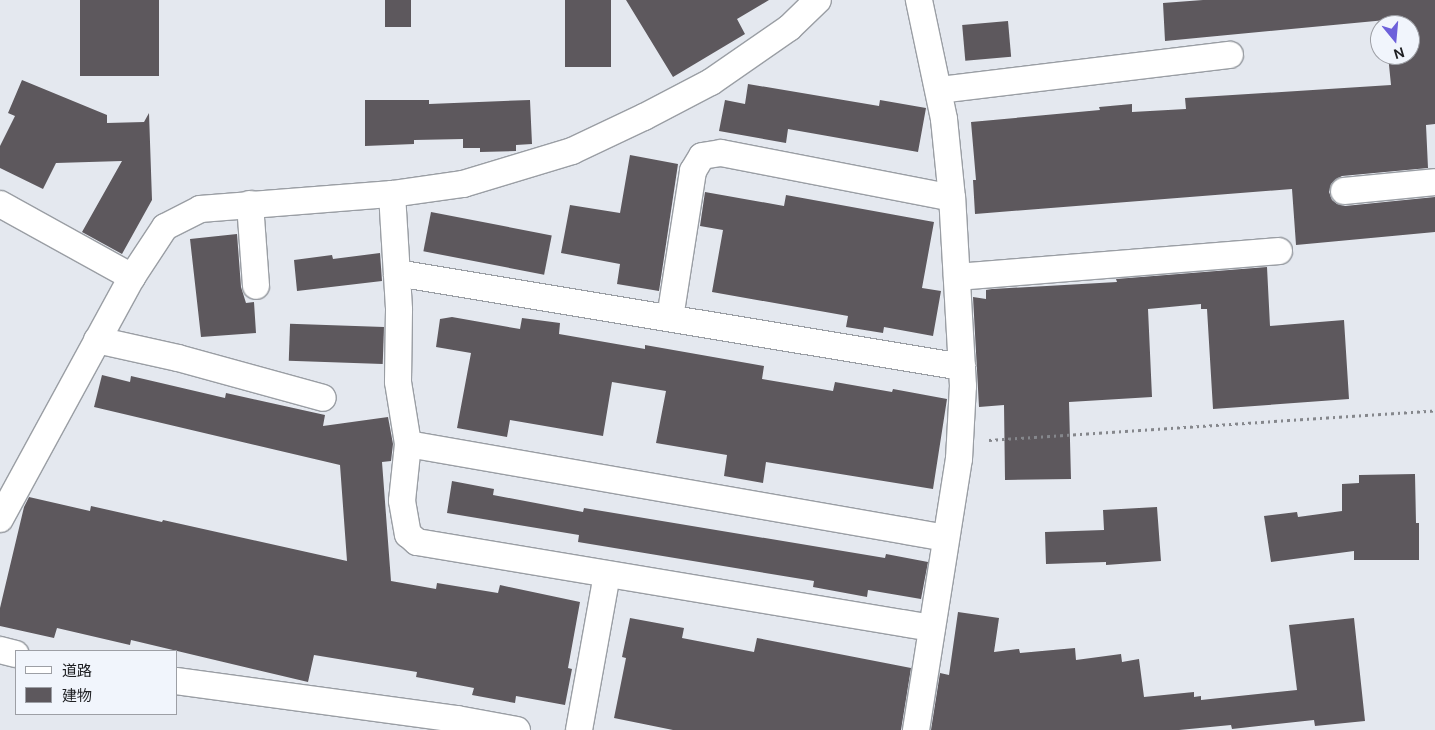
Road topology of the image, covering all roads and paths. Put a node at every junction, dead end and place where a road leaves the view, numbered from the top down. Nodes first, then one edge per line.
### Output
1 (818, 0) edge
2 (919, 0) edge
3 (1230, 55) dead end
4 (939, 90) junction
5 (1435, 182) edge
6 (1344, 190) dead end
7 (392, 194) junction
8 (952, 198) junction
9 (0, 204) edge
10 (250, 204) junction
11 (1279, 251) dead end
12 (397, 273) junction
13 (958, 276) junction
14 (132, 277) junction
15 (256, 286) dead end
16 (670, 318) junction
17 (97, 340) junction
18 (962, 367) junction
19 (322, 398) dead end
20 (1435, 410) edge
21 (961, 442) junction
22 (408, 444) junction
23 (0, 518) edge
24 (946, 538) junction
25 (607, 574) junction
26 (932, 628) junction
27 (0, 650) edge
28 (15, 654) edge
29 (178, 681) edge
30 (425, 723) edge
31 (517, 730) edge
32 (580, 730) edge
33 (916, 730) edge

1 - 7 street
2 - 4 street
3 - 4 street
4 - 8 street
5 - 6 street
7 - 10 street
7 - 12 street
8 - 13 street
8 - 16 street
9 - 14 street
10 - 14 street
10 - 15 street
11 - 13 street
12 - 16 street
12 - 22 street
13 - 18 street
14 - 17 street
16 - 18 street
17 - 19 street
17 - 23 street
18 - 21 street
20 - 21 path
21 - 24 street
22 - 24 street
22 - 25 street
24 - 26 street
25 - 26 street
25 - 32 street
26 - 33 street
27 - 28 street
29 - 30 street
30 - 31 street

